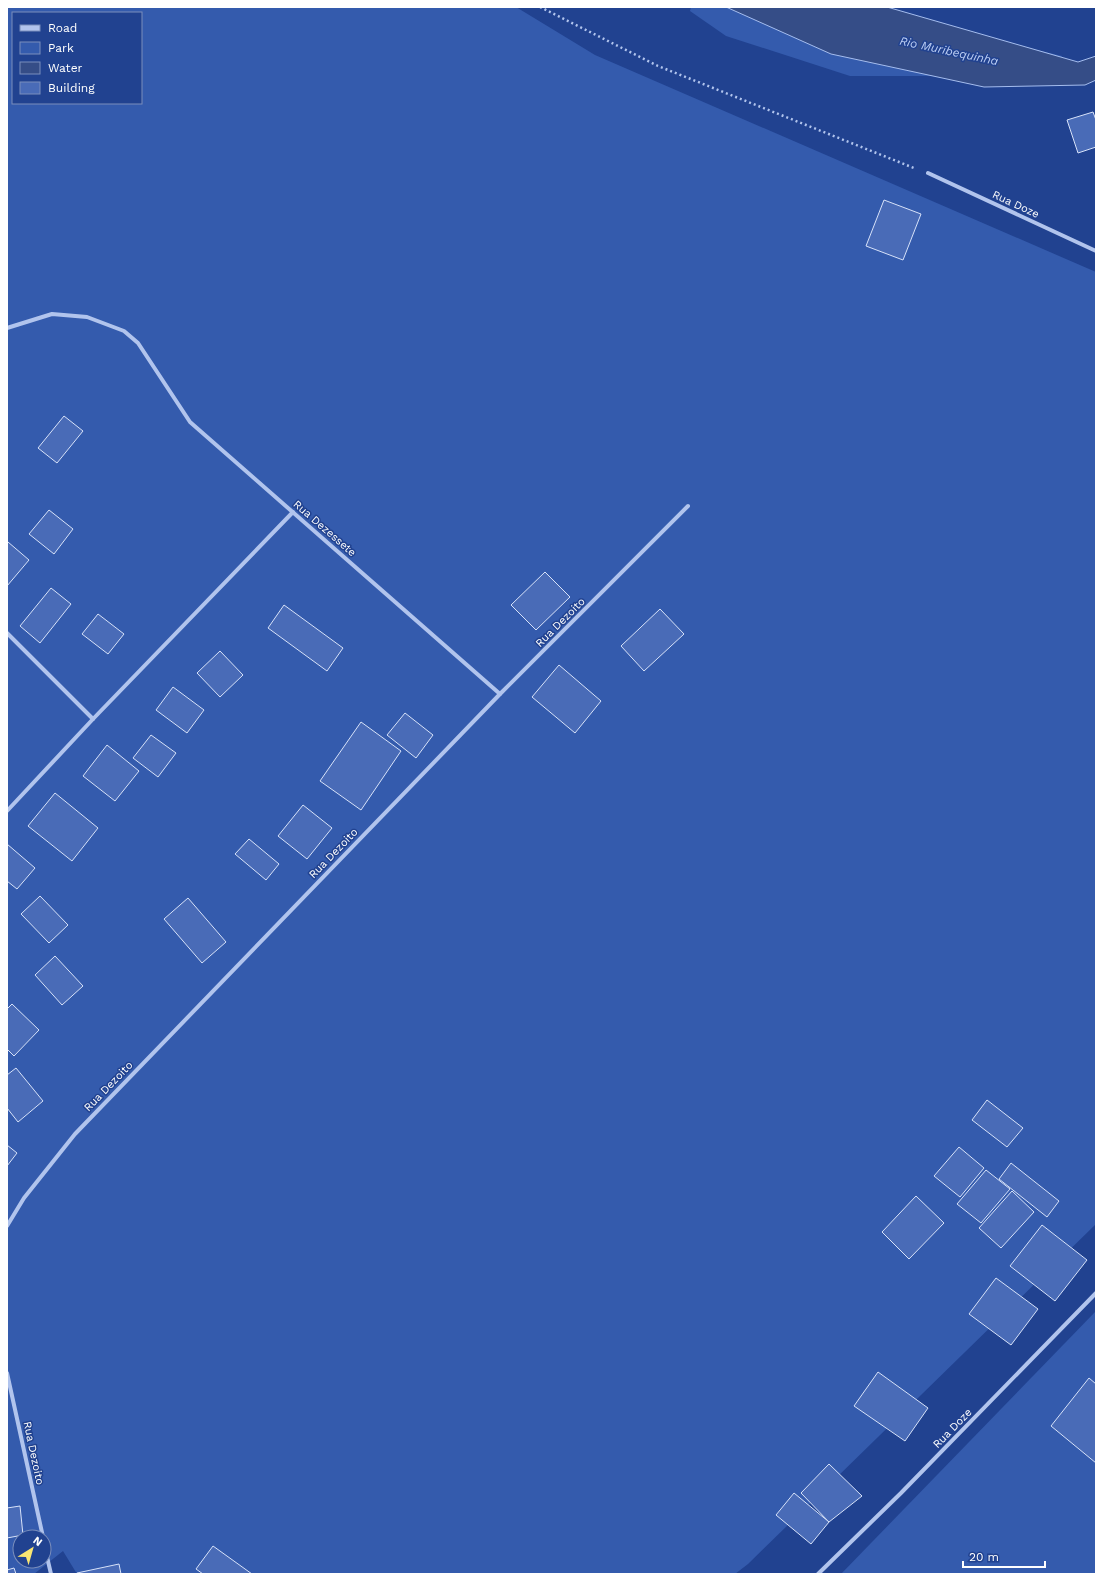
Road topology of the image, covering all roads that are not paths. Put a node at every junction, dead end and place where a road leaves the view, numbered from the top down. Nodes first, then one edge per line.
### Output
1 (928, 173) road end
2 (1096, 251) edge
3 (7, 328) edge
4 (688, 506) dead end
5 (293, 512) junction
6 (7, 633) edge
7 (500, 694) junction
8 (93, 719) junction
9 (7, 811) edge
10 (7, 1226) edge
11 (1096, 1293) edge
12 (7, 1373) edge
13 (40, 1529) edge
14 (818, 1574) edge

1 - 2 street, Rua Doze
3 - 5 street, Rua Dezessete
4 - 7 street, Rua Dezoito
5 - 7 street, Rua Dezessete
5 - 8 street
6 - 8 street
7 - 10 street, Rua Dezoito
8 - 9 street
11 - 14 street, Rua Doze
12 - 13 street, Rua Dezoito

